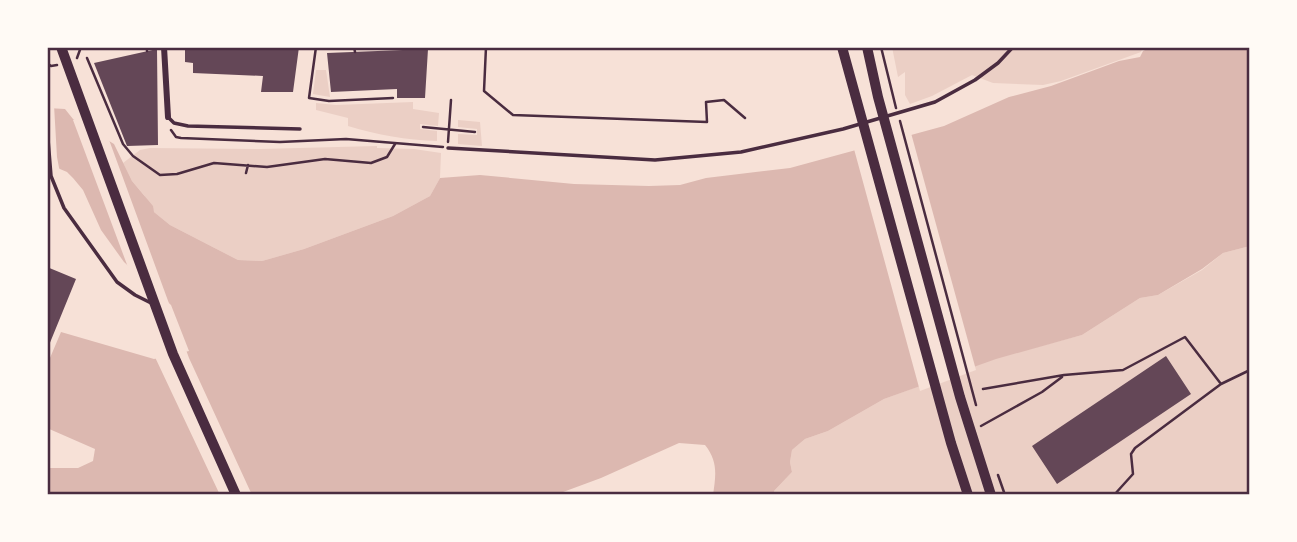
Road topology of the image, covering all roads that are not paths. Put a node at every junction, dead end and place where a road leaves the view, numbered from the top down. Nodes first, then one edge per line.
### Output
1 (164, 47) edge
2 (842, 47) edge
3 (867, 47) edge
4 (1013, 47) edge
5 (63, 48) edge
6 (168, 117) joint
7 (47, 127) edge
8 (300, 129) dead end
9 (448, 148) road end
10 (155, 305) junction
11 (236, 495) edge
12 (968, 495) edge
13 (990, 495) edge

1 - 6 street
2 - 12 main road
3 - 13 main road
4 - 9 lane
5 - 10 main road
6 - 8 lane
7 - 10 lane
10 - 11 main road

